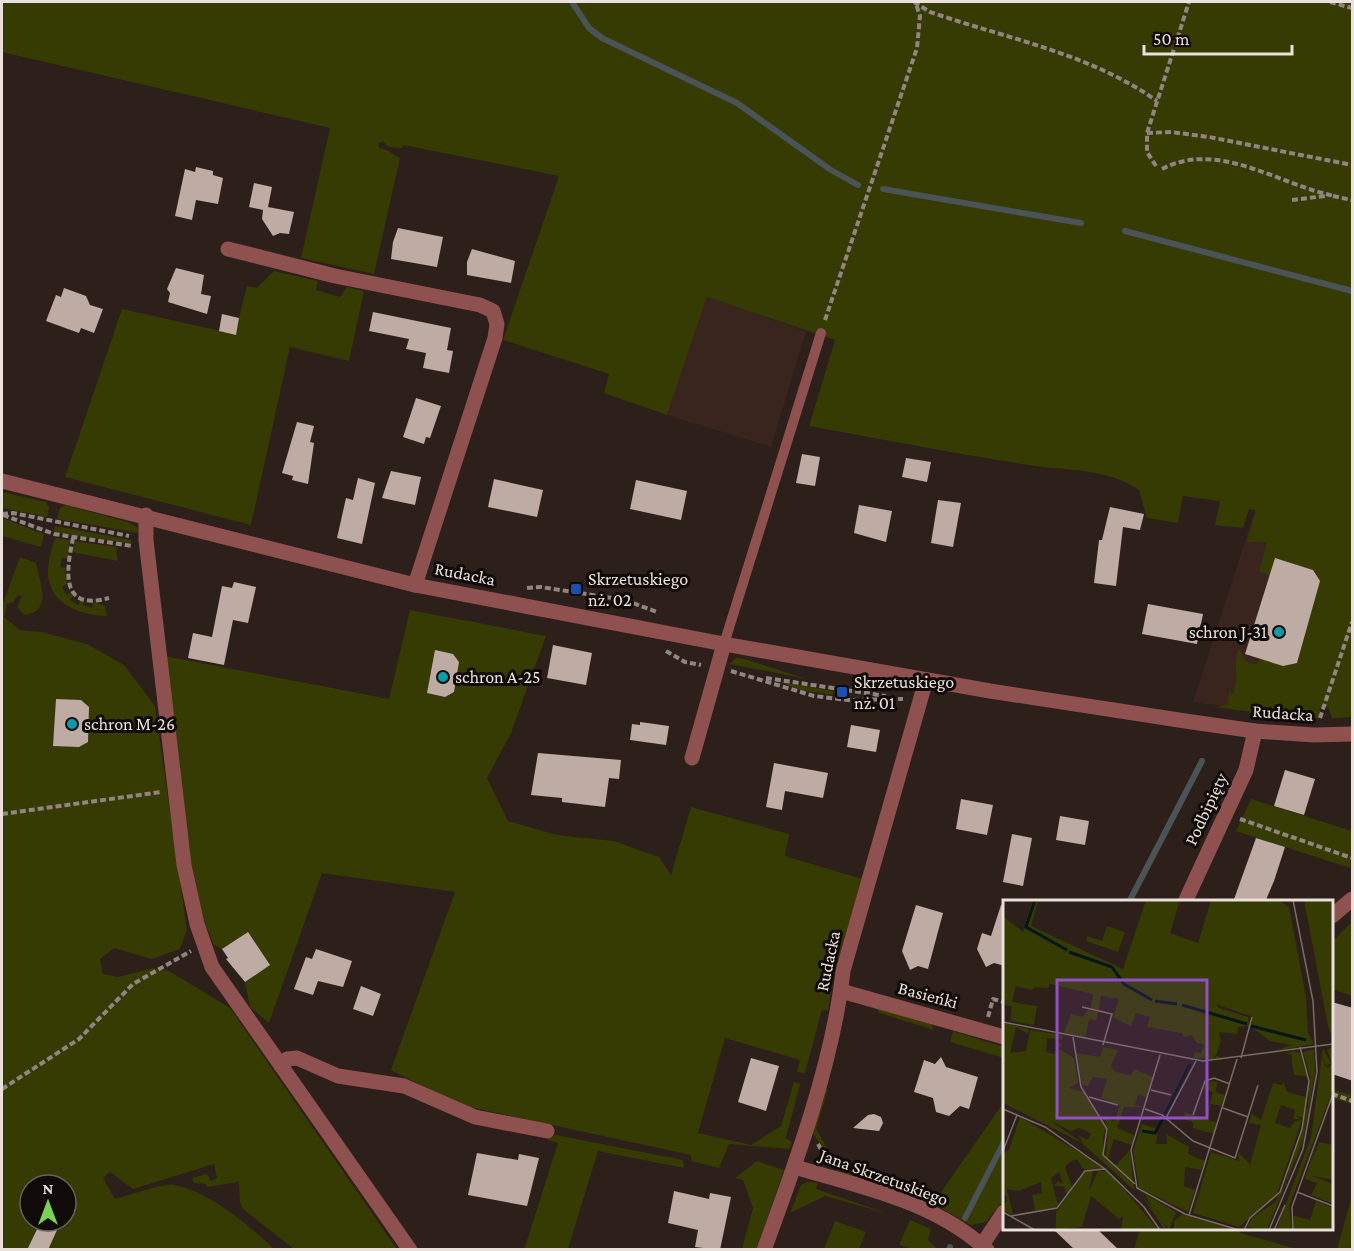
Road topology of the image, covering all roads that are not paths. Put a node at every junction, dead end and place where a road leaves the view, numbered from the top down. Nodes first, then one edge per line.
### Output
1 (228, 249) dead end
2 (821, 333) road end
3 (2, 481) edge
4 (146, 515) junction
5 (416, 585) junction
6 (724, 644) junction
7 (926, 680) junction
8 (1254, 731) junction
9 (1353, 734) edge
10 (692, 758) dead end
11 (1353, 899) edge
12 (1186, 900) edge
13 (1333, 915) edge
14 (842, 991) junction
15 (1003, 1036) edge
16 (281, 1066) junction
17 (547, 1131) dead end
18 (795, 1167) junction
19 (1003, 1215) edge
20 (984, 1247) edge
21 (410, 1250) edge
22 (764, 1250) edge

1 - 5 street
2 - 6 lane
3 - 4 street, Rudacka
4 - 5 street, Rudacka
4 - 16 street
5 - 6 street, Rudacka
6 - 7 street, Rudacka
6 - 10 street
7 - 8 street, Rudacka
7 - 14 street, Rudacka
8 - 9 street, Rudacka
8 - 12 street, Podbipięty
11 - 13 street
14 - 15 street, Basieńki
14 - 18 street, Rudacka
16 - 17 street
16 - 21 street
18 - 20 street, Jana Skrzetuskiego
18 - 22 street, Rudacka
19 - 20 street

